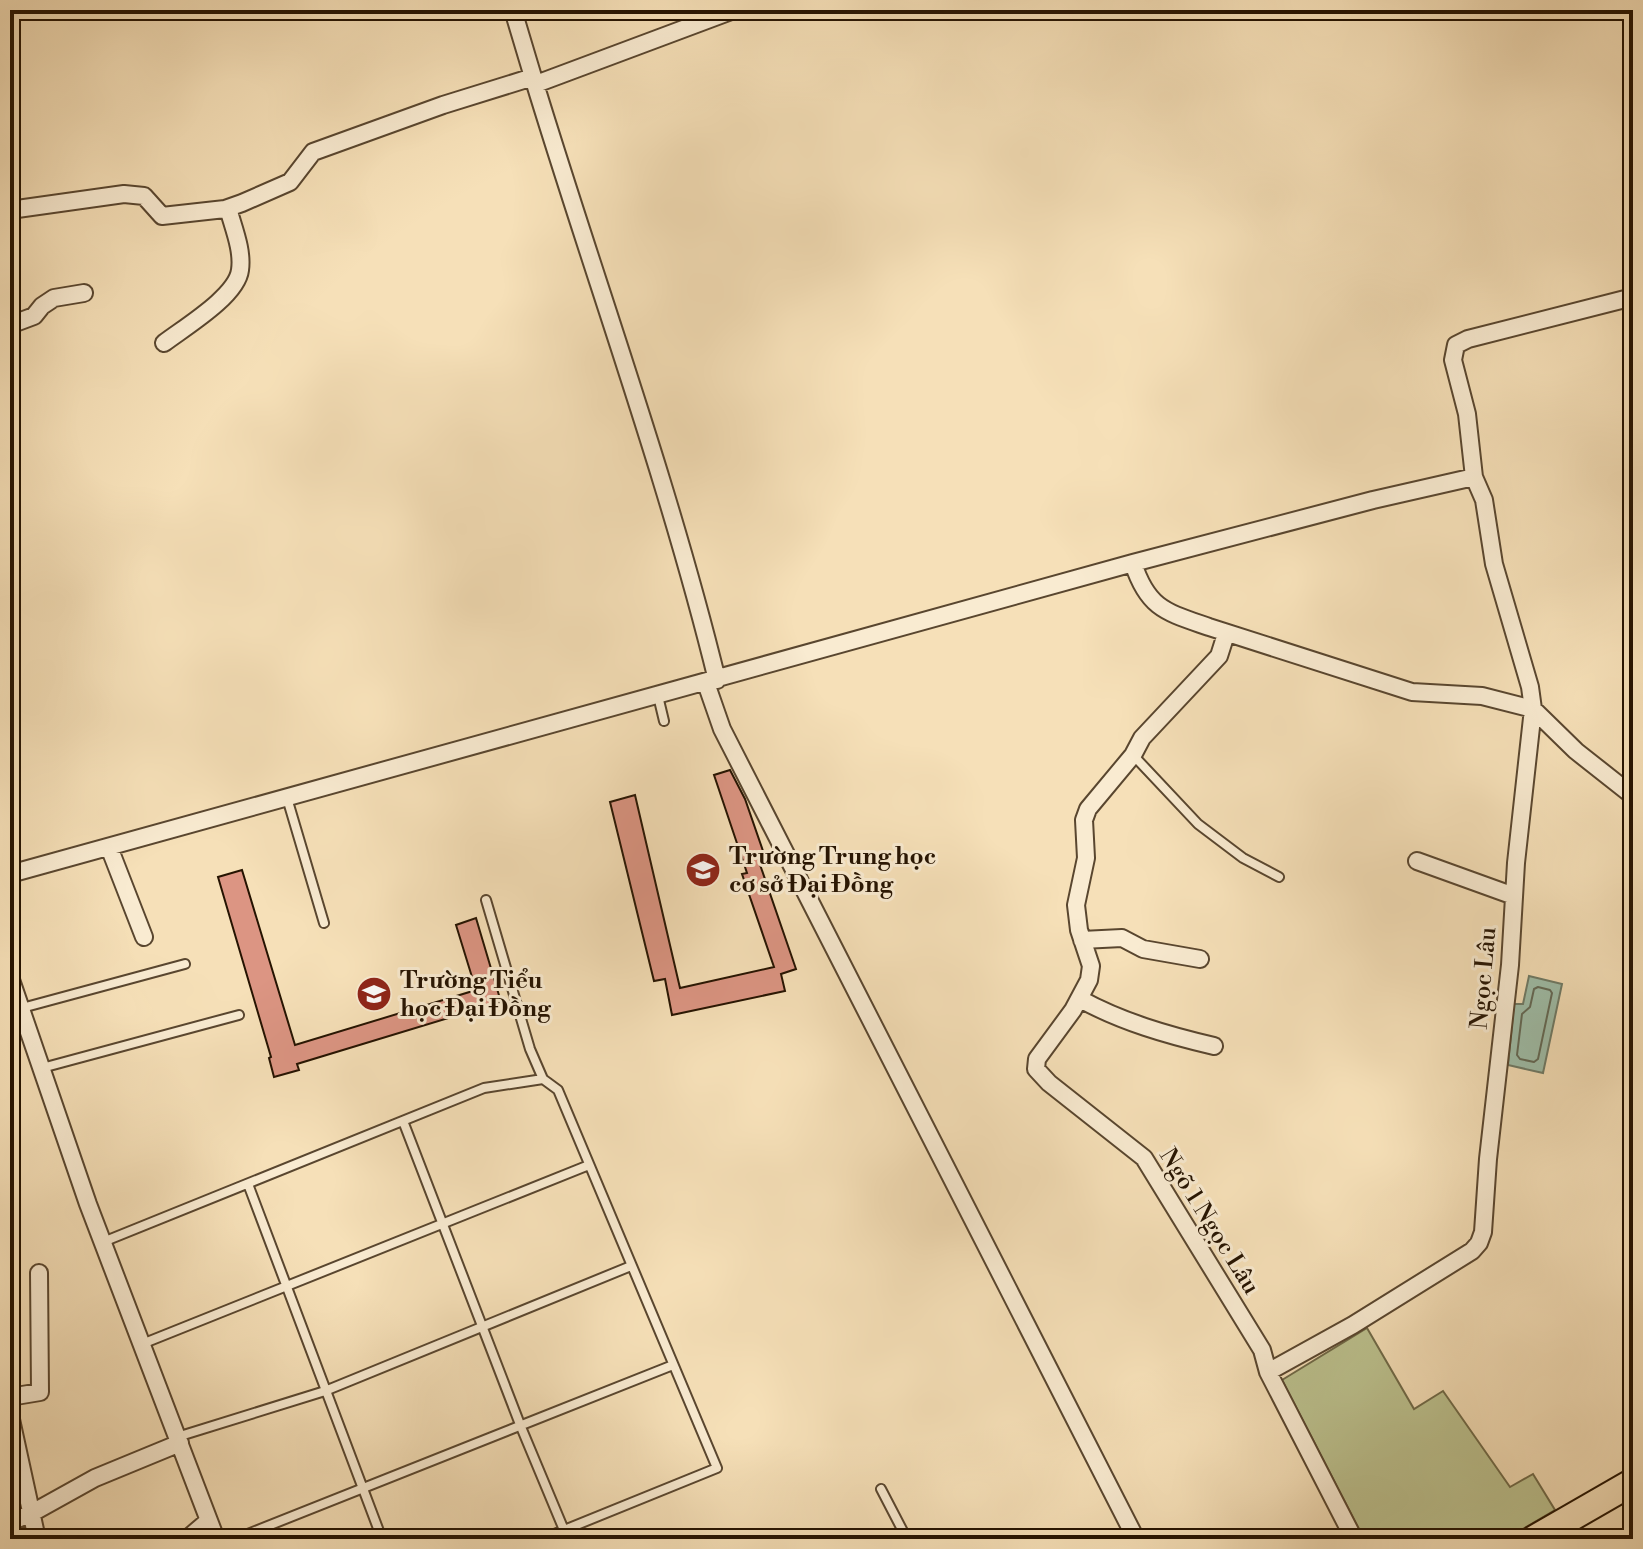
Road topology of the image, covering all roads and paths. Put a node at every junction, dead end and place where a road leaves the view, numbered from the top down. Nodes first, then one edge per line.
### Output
1 (513, 10) edge
2 (734, 10) edge
3 (534, 80) junction
4 (228, 208) junction
5 (10, 210) edge
6 (84, 293) dead end
7 (1633, 297) edge
8 (10, 325) edge
9 (164, 343) dead end
10 (1474, 477) junction
11 (1133, 563) junction
12 (1226, 634) junction
13 (712, 682) junction
14 (658, 696) junction
15 (1533, 709) junction
16 (664, 721) dead end
17 (1133, 755) junction
18 (1633, 796) edge
19 (287, 798) junction
20 (109, 847) junction
21 (1417, 861) dead end
22 (10, 874) edge
23 (1279, 877) dead end
24 (1514, 896) junction
25 (486, 900) dead end
26 (324, 923) dead end
27 (144, 937) dead end
28 (1082, 940) junction
29 (1200, 959) dead end
30 (185, 964) dead end
31 (10, 977) edge
32 (1080, 999) junction
33 (21, 1008) junction
34 (239, 1015) dead end
35 (1214, 1046) dead end
36 (42, 1068) junction
37 (543, 1079) junction
38 (403, 1121) junction
39 (589, 1165) junction
40 (248, 1184) junction
41 (444, 1223) junction
42 (103, 1242) junction
43 (631, 1266) junction
44 (39, 1273) dead end
45 (285, 1287) junction
46 (482, 1327) junction
47 (141, 1344) junction
48 (673, 1365) junction
49 (1268, 1372) junction
50 (325, 1391) junction
51 (10, 1397) edge
52 (10, 1415) edge
53 (521, 1427) junction
54 (178, 1440) junction
55 (1633, 1482) edge
56 (363, 1489) junction
57 (881, 1489) dead end
58 (32, 1513) junction
59 (208, 1521) junction
60 (10, 1522) edge
61 (564, 1530) junction
62 (37, 1539) edge
63 (187, 1539) edge
64 (216, 1539) edge
65 (235, 1539) edge
66 (382, 1539) edge
67 (542, 1539) edge
68 (907, 1539) edge
69 (1136, 1539) edge
70 (1354, 1539) edge
71 (1534, 1539) edge

1 - 3 street
2 - 3 street
3 - 4 street
3 - 13 street
4 - 5 street
4 - 9 street
6 - 8 street
7 - 10 street, Ngọc Lâu
10 - 11 street
10 - 15 street, Ngọc Lâu
11 - 12 street
11 - 13 street
12 - 15 street
12 - 17 street, Ngõ 1 Ngọc Lâu
13 - 14 street
13 - 69 street
14 - 16 lane
14 - 19 street
15 - 18 street
15 - 24 street, Ngọc Lâu
17 - 23 lane
17 - 28 street, Ngõ 1 Ngọc Lâu
19 - 20 street
19 - 26 lane
20 - 22 street
20 - 27 street
21 - 24 street
24 - 49 street, Ngọc Lâu
25 - 37 lane
28 - 29 street
28 - 32 street, Ngõ 1 Ngọc Lâu
30 - 33 lane
31 - 33 street
32 - 35 street
32 - 49 street, Ngõ 1 Ngọc Lâu
33 - 36 street
34 - 36 lane
36 - 42 street
37 - 38 lane
37 - 39 lane
38 - 40 lane
38 - 41 lane
39 - 41 lane
39 - 43 lane
40 - 42 lane
40 - 45 lane
41 - 45 lane
41 - 46 lane
42 - 47 street
43 - 46 lane
43 - 48 lane
44 - 51 street
45 - 47 lane
45 - 50 lane
46 - 50 lane
46 - 53 lane
47 - 54 street
48 - 53 lane
48 - 61 lane
49 - 70 street
50 - 54 lane
50 - 56 lane
52 - 58 street
53 - 56 lane
53 - 61 lane
54 - 58 street
54 - 59 street
55 - 71 main road
56 - 65 lane
56 - 66 lane
57 - 68 lane
58 - 60 street
58 - 62 street
59 - 63 street
59 - 64 street
61 - 67 lane

